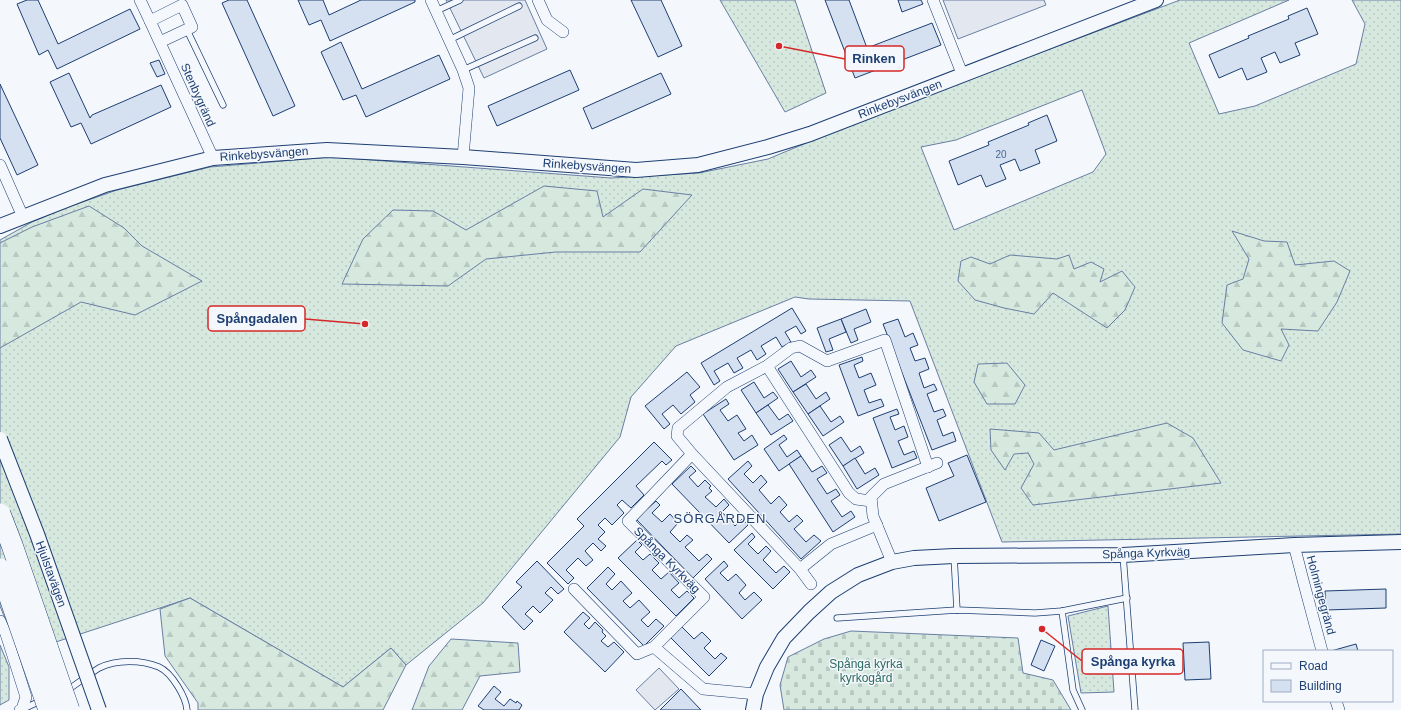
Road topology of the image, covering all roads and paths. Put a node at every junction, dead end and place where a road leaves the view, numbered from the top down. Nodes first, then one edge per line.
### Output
1 (140, 0) edge
2 (431, 0) edge
3 (460, 0) edge
4 (538, 0) edge
5 (933, 0) edge
6 (1156, 0) edge
7 (180, 3) edge
8 (519, 6) dead end
9 (436, 11) junction
10 (150, 21) junction
11 (187, 30) junction
12 (563, 32) dead end
13 (534, 38) dead end
14 (449, 40) junction
15 (160, 42) junction
16 (464, 70) junction
17 (963, 76) junction
18 (223, 105) dead end
19 (463, 157) junction
20 (213, 158) junction
21 (0, 165) edge
22 (23, 217) junction
23 (0, 226) edge
24 (767, 366) junction
25 (0, 439) edge
26 (692, 454) junction
27 (871, 501) junction
28 (0, 514) edge
29 (877, 525) junction
30 (1401, 542) edge
31 (1294, 545) junction
32 (1123, 555) junction
33 (954, 556) junction
34 (892, 562) junction
35 (0, 569) edge
36 (800, 569) junction
37 (811, 584) dead end
38 (574, 589) dead end
39 (1127, 598) junction
40 (958, 610) junction
41 (1062, 611) junction
42 (837, 618) dead end
43 (0, 621) edge
44 (654, 647) junction
45 (1322, 650) edge
46 (756, 694) junction
47 (57, 704) edge
48 (21, 709) edge
49 (98, 710) edge
50 (187, 710) edge
51 (753, 710) edge
52 (1082, 710) edge
53 (1135, 710) edge

1 - 10 street, Stenbygränd
2 - 9 street
3 - 9 lane
4 - 12 street
5 - 17 street
6 - 17 street, Rinkebysvängen
7 - 10 street
7 - 11 street
8 - 14 lane
9 - 14 street
10 - 15 street, Stenbygränd
11 - 15 street
11 - 18 lane
13 - 16 lane
14 - 16 street
15 - 20 street, Stenbygränd
16 - 19 street
17 - 19 street, Rinkebysvängen
19 - 20 street, Rinkebysvängen
20 - 22 street, Rinkebysvängen
21 - 22 street
22 - 23 street, Rinkebysvängen
24 - 26 street
24 - 27 street
24 - 27 street
25 - 49 street, Hjulstavägen, bridge
26 - 36 street
26 - 44 street, Spånga Kyrkväg
27 - 29 street
28 - 47 highway, bridge
29 - 34 street
29 - 36 street
30 - 31 street, Spånga Kyrkväg
31 - 32 street, Spånga Kyrkväg
31 - 45 street, Holmingegränd
32 - 33 street, Spånga Kyrkväg
32 - 39 lane
33 - 34 street, Spånga Kyrkväg
33 - 40 lane
34 - 46 street, Spånga Kyrkväg
35 - 47 highway, bridge
36 - 37 street
38 - 44 street, Spånga Kyrkväg
39 - 41 lane
39 - 53 lane
40 - 41 lane
40 - 42 lane
41 - 52 lane
43 - 48 street
44 - 46 street
46 - 51 street, Spånga Kyrkväg
47 - 48 lane
47 - 50 lane

